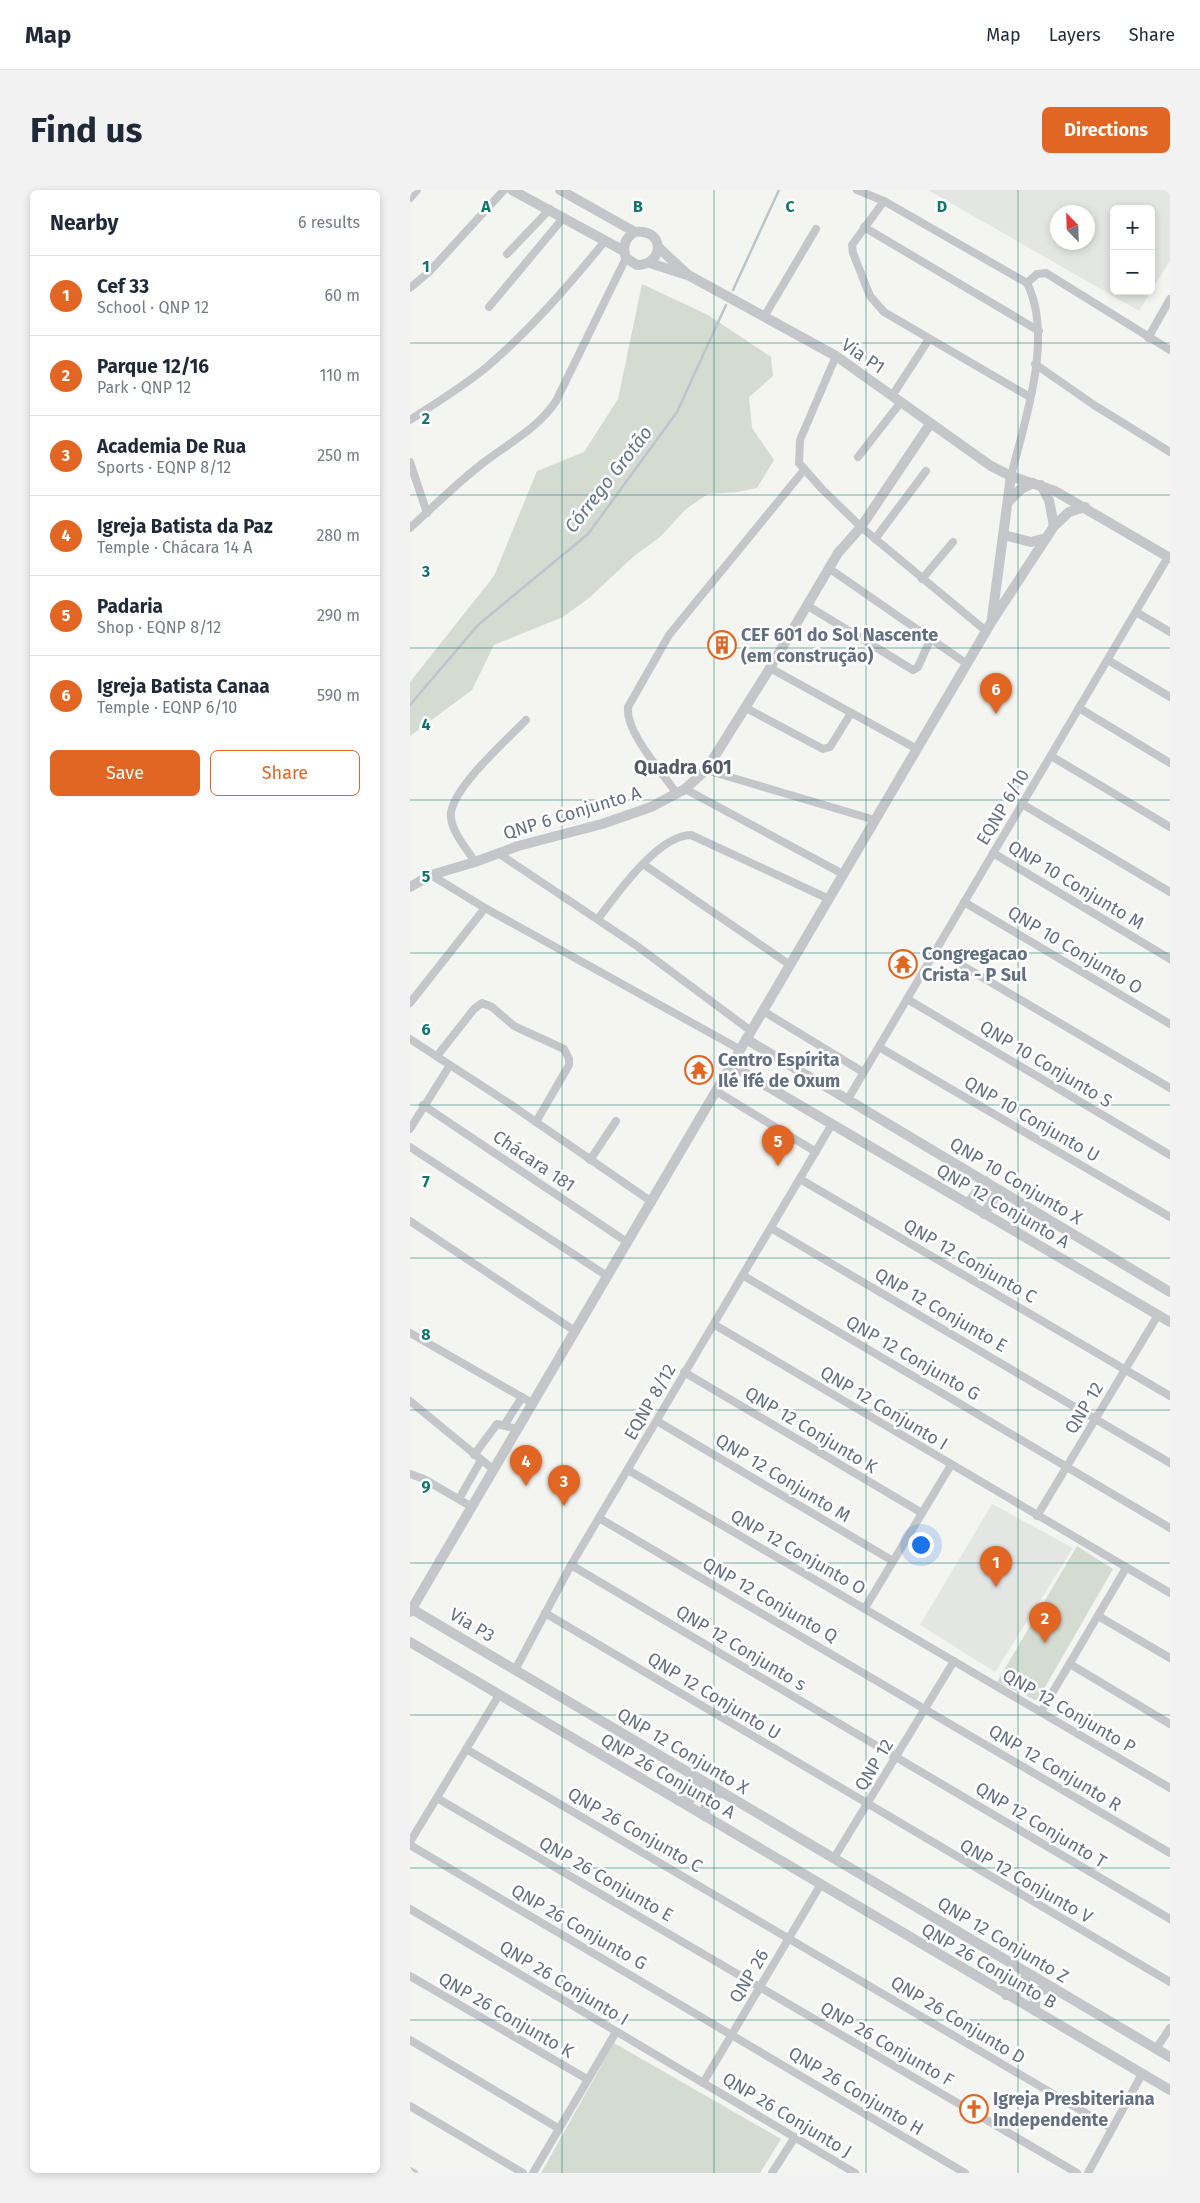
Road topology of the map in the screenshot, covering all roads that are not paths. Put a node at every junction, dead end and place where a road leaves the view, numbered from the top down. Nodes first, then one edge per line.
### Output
1 (417, 190) edge
2 (504, 190) edge
3 (512, 190) edge
4 (560, 190) edge
5 (857, 190) edge
6 (410, 198) edge
7 (884, 201) junction
8 (550, 209) junction
9 (564, 217) junction
10 (864, 227) junction
11 (816, 229) dead end
12 (635, 232) junction
13 (605, 241) junction
14 (658, 247) junction
15 (507, 254) dead end
16 (625, 254) junction
17 (650, 263) junction
18 (690, 276) junction
19 (1027, 283) junction
20 (410, 288) edge
21 (1170, 299) edge
22 (489, 307) dead end
23 (764, 317) junction
24 (1038, 331) junction
25 (1148, 338) junction
26 (929, 339) junction
27 (1170, 350) edge
28 (836, 356) junction
29 (1035, 364) junction
30 (892, 396) junction
31 (1030, 397) junction
32 (901, 402) junction
33 (410, 420) edge
34 (930, 424) junction
35 (1170, 452) edge
36 (858, 457) dead end
37 (410, 462) edge
38 (804, 470) junction
39 (926, 471) dead end
40 (1012, 476) junction
41 (1037, 484) junction
42 (1009, 502) junction
43 (1085, 507) junction
44 (427, 513) junction
45 (1054, 526) junction
46 (861, 527) junction
47 (410, 528) edge
48 (1004, 535) junction
49 (1046, 538) junction
50 (875, 539) junction
51 (953, 542) dead end
52 (1169, 557) edge
53 (830, 569) junction
54 (922, 579) junction
55 (808, 606) junction
56 (1136, 612) junction
57 (992, 621) junction
58 (986, 631) junction
59 (1170, 632) edge
60 (931, 638) junction
61 (1108, 660) junction
62 (967, 664) junction
63 (770, 668) junction
64 (1170, 697) edge
65 (746, 708) junction
66 (1079, 708) junction
67 (851, 712) junction
68 (526, 720) dead end
69 (917, 749) junction
70 (1051, 756) junction
71 (1170, 762) edge
72 (706, 770) junction
73 (681, 791) junction
74 (1022, 804) junction
75 (875, 820) junction
76 (1170, 827) edge
77 (498, 853) junction
78 (993, 853) junction
79 (475, 862) junction
80 (643, 864) junction
81 (843, 874) junction
82 (431, 875) junction
83 (410, 887) edge
84 (1170, 892) edge
85 (829, 898) junction
86 (964, 902) junction
87 (485, 908) junction
88 (598, 920) junction
89 (936, 950) junction
90 (1170, 959) edge
91 (790, 965) junction
92 (907, 999) junction
93 (410, 1003) edge
94 (763, 1011) junction
95 (1170, 1024) edge
96 (749, 1035) junction
97 (410, 1039) edge
98 (879, 1047) junction
99 (740, 1050) junction
100 (437, 1056) junction
101 (450, 1065) junction
102 (731, 1065) junction
103 (863, 1072) junction
104 (1170, 1088) edge
105 (716, 1091) junction
106 (848, 1098) junction
107 (423, 1105) junction
108 (616, 1121) dead end
109 (536, 1122) junction
110 (832, 1124) junction
111 (410, 1129) edge
112 (410, 1147) edge
113 (816, 1152) junction
114 (1170, 1155) edge
115 (590, 1160) junction
116 (800, 1179) junction
117 (985, 1181) junction
118 (999, 1190) junction
119 (652, 1202) junction
120 (968, 1204) junction
121 (984, 1214) junction
122 (1170, 1217) edge
123 (410, 1221) edge
124 (772, 1228) junction
125 (627, 1242) junction
126 (607, 1276) junction
127 (744, 1276) junction
128 (1169, 1290) edge
129 (1158, 1315) junction
130 (1170, 1322) edge
131 (715, 1325) junction
132 (575, 1331) junction
133 (410, 1333) edge
134 (1125, 1370) junction
135 (684, 1372) junction
136 (1170, 1396) edge
137 (522, 1397) junction
138 (410, 1400) edge
139 (532, 1404) junction
140 (1095, 1419) junction
141 (657, 1421) junction
142 (505, 1424) junction
143 (517, 1430) junction
144 (477, 1457) junction
145 (1170, 1463) edge
146 (951, 1465) junction
147 (1067, 1466) junction
148 (494, 1470) junction
149 (628, 1470) junction
150 (410, 1474) edge
151 (459, 1499) junction
152 (472, 1507) junction
153 (922, 1513) junction
154 (1037, 1516) junction
155 (599, 1518) junction
156 (1170, 1528) edge
157 (893, 1561) junction
158 (571, 1565) junction
159 (1126, 1568) junction
160 (1170, 1594) edge
161 (865, 1608) junction
162 (411, 1611) edge
163 (545, 1613) junction
164 (1098, 1616) junction
165 (410, 1642) edge
166 (1170, 1658) edge
167 (954, 1661) junction
168 (1070, 1664) junction
169 (515, 1670) junction
170 (499, 1695) junction
171 (925, 1708) junction
172 (1040, 1712) junction
173 (1170, 1724) edge
174 (466, 1749) junction
175 (896, 1756) junction
176 (695, 1777) junction
177 (1170, 1788) edge
178 (721, 1793) junction
179 (437, 1798) junction
180 (679, 1801) junction
181 (867, 1805) junction
182 (706, 1817) junction
183 (410, 1843) edge
184 (1170, 1853) edge
185 (834, 1858) junction
186 (820, 1884) junction
187 (410, 1909) edge
188 (1170, 1919) edge
189 (789, 1938) junction
190 (1026, 1972) junction
191 (410, 1976) edge
192 (1170, 1982) edge
193 (760, 1987) junction
194 (1053, 1988) junction
195 (1006, 1995) junction
196 (1035, 2011) junction
197 (1170, 2028) edge
198 (616, 2032) junction
199 (732, 2034) junction
200 (410, 2040) edge
201 (1156, 2049) junction
202 (1170, 2057) edge
203 (1142, 2074) junction
204 (587, 2079) junction
205 (703, 2083) junction
206 (1170, 2090) edge
207 (410, 2106) edge
208 (558, 2128) junction
209 (1111, 2128) junction
210 (795, 2137) junction
211 (410, 2170) edge
212 (414, 2173) edge
213 (523, 2173) edge
214 (533, 2173) edge
215 (772, 2173) edge
216 (855, 2173) edge
217 (965, 2173) edge
218 (1077, 2173) edge
219 (1088, 2173) edge

1 - 6 street
2 - 20 street
3 - 8 street, Via P1
4 - 12 street, Via P1
5 - 7 street
7 - 10 street
7 - 19 street
8 - 9 street, Via P1
8 - 15 street
9 - 13 street, Via P1
9 - 22 street
10 - 24 street
10 - 26 street
11 - 23 street
12 - 14 street, Via P1
12 - 16 street
13 - 16 street, Via P1
13 - 33 street
14 - 17 street
14 - 18 street, Via P1
16 - 17 street, Via P1
16 - 44 street
17 - 18 street, Via P1
18 - 23 street, Via P1
19 - 24 street
19 - 25 street
21 - 25 street
23 - 28 street, Via P1
24 - 29 street
25 - 27 street
26 - 30 street
26 - 31 street
28 - 30 street, Via P1
28 - 38 street
29 - 31 street
29 - 35 street
30 - 32 street, Via P1
31 - 40 street
32 - 34 street, Via P1
32 - 36 street
34 - 40 street, Via P1
34 - 46 street, QNP 6 Conjunto A
37 - 44 street
38 - 46 street
38 - 73 street
39 - 50 street
40 - 41 street, Via P1
40 - 42 street
41 - 42 street
41 - 43 street, Via P1
41 - 45 street
42 - 48 street
43 - 45 street
43 - 52 street
44 - 47 street
45 - 49 street
46 - 50 street
46 - 53 street, QNP 6 Conjunto A
48 - 49 street
48 - 57 street
49 - 57 street
50 - 54 street
51 - 54 street
52 - 56 street, EQNP 6/10
53 - 55 street, QNP 6 Conjunto A
53 - 60 street
54 - 58 street
55 - 60 street
55 - 63 street, QNP 6 Conjunto A
56 - 59 street
56 - 61 street, EQNP 6/10
57 - 58 street
58 - 62 street
60 - 62 street
61 - 64 street
61 - 66 street, EQNP 6/10
62 - 69 street
63 - 65 street, QNP 6 Conjunto A
63 - 67 street
65 - 67 street
65 - 72 street, QNP 6 Conjunto A
66 - 70 street, EQNP 6/10
66 - 71 street
67 - 69 street
68 - 79 street
69 - 75 street
70 - 74 street, EQNP 6/10
70 - 76 street
72 - 73 street, QNP 6 Conjunto A
72 - 75 street
73 - 77 street, QNP 6 Conjunto A
73 - 81 street
74 - 78 street, EQNP 6/10
74 - 84 street
75 - 81 street
77 - 79 street, QNP 6 Conjunto A
77 - 88 street
78 - 86 street, EQNP 6/10
78 - 90 street, QNP 10 Conjunto M
79 - 82 street, QNP 6 Conjunto A
80 - 85 street
80 - 88 street
80 - 91 street
81 - 85 street
82 - 83 street, QNP 6 Conjunto A
82 - 87 street
85 - 91 street
86 - 89 street, EQNP 6/10
86 - 95 street, QNP 10 Conjunto O
87 - 93 street
87 - 99 street
88 - 96 street
89 - 92 street, EQNP 6/10
89 - 104 street
91 - 94 street
92 - 98 street, EQNP 6/10
92 - 114 street, QNP 10 Conjunto S
94 - 96 street
94 - 103 street
96 - 99 street
96 - 106 street, QNP 10 Conjunto X
97 - 100 street
98 - 103 street, EQNP 6/10
98 - 122 street, QNP 10 Conjunto U
99 - 102 street
100 - 101 street
100 - 109 street
101 - 107 street
101 - 109 street
102 - 105 street
102 - 110 street, QNP 12 Conjunto A
103 - 106 street, EQNP 6/10
105 - 113 street
105 - 119 street
106 - 117 street, QNP 10 Conjunto X
107 - 111 street
107 - 125 street, Chácara 181
108 - 115 street
109 - 115 street
110 - 113 street, EQNP 8/12
110 - 120 street, QNP 12 Conjunto A
112 - 126 street
113 - 116 street, EQNP 8/12
115 - 119 street
116 - 124 street, EQNP 8/12
116 - 134 street, QNP 12 Conjunto C
117 - 118 street, QNP 10 Conjunto X
117 - 120 street
118 - 121 street
118 - 128 street, QNP 10 Conjunto X
119 - 125 street
120 - 121 street, QNP 12 Conjunto A
121 - 129 street, QNP 12 Conjunto A
123 - 132 street
124 - 127 street, EQNP 8/12
124 - 140 street, QNP 12 Conjunto E
125 - 126 street
126 - 132 street
127 - 131 street, EQNP 8/12
127 - 147 street, QNP 12 Conjunto G
129 - 130 street, QNP 12 Conjunto A
129 - 134 street, QNP 12
131 - 135 street, EQNP 8/12
131 - 146 street, QNP 12 Conjunto I
132 - 139 street
133 - 137 street
134 - 136 street, QNP 12 Conjunto C
134 - 140 street, QNP 12
135 - 141 street, EQNP 8/12
135 - 153 street, QNP 12 Conjunto K
137 - 139 street
137 - 142 street
138 - 144 street
139 - 143 street
140 - 145 street, QNP 12 Conjunto E
140 - 147 street, QNP 12
141 - 149 street, EQNP 8/12
141 - 157 street, QNP 12 Conjunto M
142 - 143 street
142 - 144 street
143 - 148 street
144 - 148 street
144 - 151 street
146 - 153 street
146 - 154 street, QNP 12 Conjunto I
147 - 154 street, QNP 12
147 - 156 street, QNP 12 Conjunto G
148 - 152 street
149 - 155 street, EQNP 8/12
149 - 161 street, QNP 12 Conjunto O
150 - 151 street
151 - 152 street
152 - 162 street
153 - 157 street
154 - 159 street, QNP 12 Conjunto I
155 - 158 street, EQNP 8/12
155 - 171 street, QNP 12 Conjunto Q
157 - 161 street
158 - 163 street, EQNP 8/12
158 - 175 street, QNP 12 Conjunto s
159 - 160 street, QNP 12 Conjunto I
159 - 164 street
161 - 167 street, QNP 12 Conjunto O
162 - 169 street, Via P3
163 - 169 street, EQNP 8/12
163 - 181 street, QNP 12 Conjunto U
164 - 166 street
164 - 168 street
165 - 170 street
167 - 171 street, QNP 12
167 - 172 street, QNP 12 Conjunto P
168 - 172 street
168 - 173 street
169 - 176 street, QNP 12 Conjunto X
170 - 174 street
170 - 180 street, QNP 26 Conjunto A
171 - 175 street, QNP 12
171 - 184 street, QNP 12 Conjunto R
172 - 177 street, QNP 12 Conjunto P
174 - 179 street
174 - 189 street, QNP 26 Conjunto C
175 - 181 street, QNP 12
175 - 188 street, QNP 12 Conjunto T
176 - 178 street, QNP 12 Conjunto X
176 - 180 street
178 - 182 street
178 - 185 street, QNP 12 Conjunto X
179 - 183 street
179 - 193 street, QNP 26 Conjunto E
180 - 182 street, QNP 26 Conjunto A
181 - 185 street, QNP 12
181 - 192 street, QNP 12 Conjunto V
182 - 186 street, QNP 26 Conjunto A
183 - 199 street, QNP 26 Conjunto G
185 - 190 street, QNP 12 Conjunto Z
186 - 189 street, QNP 26
186 - 195 street, QNP 26 Conjunto B
187 - 198 street, QNP 26 Conjunto I
189 - 193 street, QNP 26
189 - 209 street, QNP 26 Conjunto D
190 - 194 street, QNP 12 Conjunto Z
190 - 195 street
191 - 204 street, QNP 26 Conjunto K
193 - 199 street, QNP 26
193 - 218 street, QNP 26 Conjunto F
194 - 196 street
194 - 201 street, QNP 12 Conjunto Z
195 - 196 street, QNP 26 Conjunto B
196 - 203 street, QNP 26 Conjunto B
197 - 201 street
198 - 204 street
198 - 205 street, QNP 26 Conjunto I
199 - 205 street, QNP 26
199 - 217 street, QNP 26 Conjunto H
200 - 208 street
201 - 202 street
203 - 206 street
203 - 209 street
204 - 208 street
205 - 210 street, QNP 26 Conjunto J
207 - 213 street
208 - 214 street
209 - 219 street
210 - 215 street
210 - 216 street, QNP 26 Conjunto J
211 - 212 street

